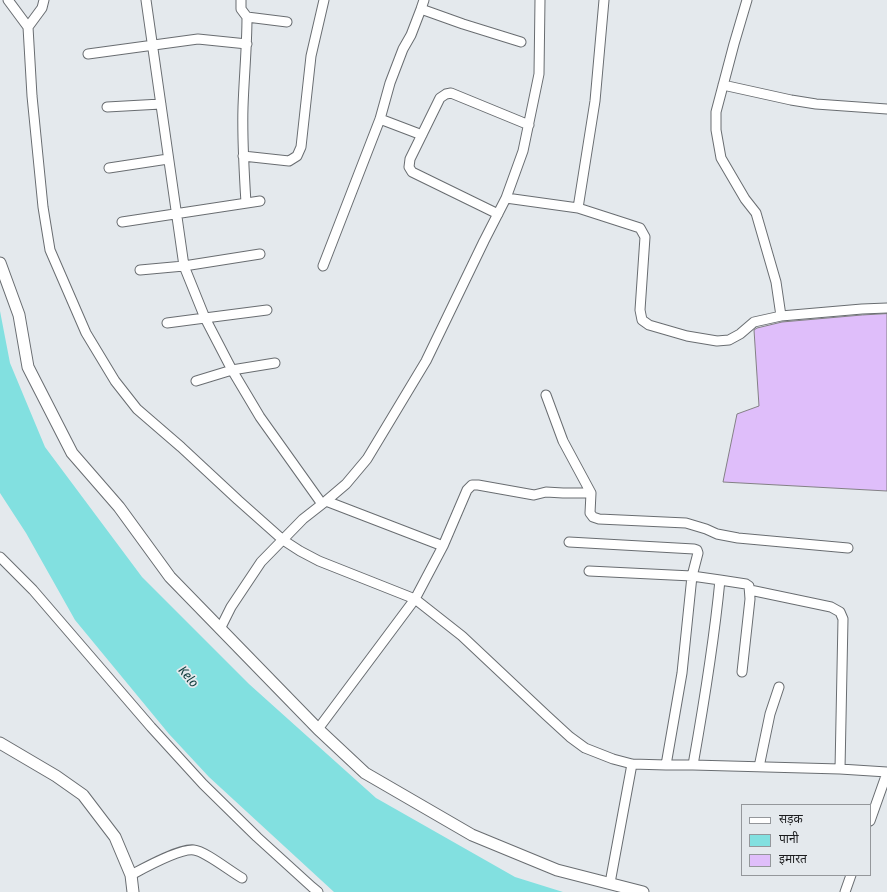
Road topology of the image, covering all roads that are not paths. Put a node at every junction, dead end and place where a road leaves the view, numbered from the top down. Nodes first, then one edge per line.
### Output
1 (8, 0) edge
2 (44, 0) edge
3 (146, 0) edge
4 (241, 0) edge
5 (324, 0) edge
6 (424, 0) edge
7 (540, 0) edge
8 (604, 0) edge
9 (747, 0) edge
10 (421, 10) junction
11 (247, 17) junction
12 (286, 22) dead end
13 (28, 26) junction
14 (521, 42) dead end
15 (247, 44) junction
16 (152, 45) junction
17 (88, 54) dead end
18 (723, 84) junction
19 (161, 104) junction
20 (107, 107) dead end
21 (887, 109) edge
22 (380, 119) junction
23 (528, 125) junction
24 (422, 134) junction
25 (243, 156) junction
26 (168, 159) junction
27 (109, 168) dead end
28 (506, 198) junction
29 (260, 201) dead end
30 (246, 203) junction
31 (578, 208) junction
32 (176, 214) junction
33 (498, 214) junction
34 (122, 222) dead end
35 (260, 254) dead end
36 (0, 263) edge
37 (184, 266) junction
38 (323, 266) dead end
39 (140, 270) dead end
40 (887, 308) edge
41 (267, 310) dead end
42 (781, 316) junction
43 (205, 318) junction
44 (167, 323) dead end
45 (275, 363) dead end
46 (232, 370) junction
47 (196, 381) dead end
48 (546, 395) dead end
49 (591, 493) junction
50 (324, 503) junction
51 (283, 540) junction
52 (569, 542) dead end
53 (443, 546) junction
54 (848, 548) dead end
55 (0, 557) edge
56 (588, 571) dead end
57 (692, 576) junction
58 (720, 580) junction
59 (750, 590) junction
60 (415, 598) junction
61 (220, 629) junction
62 (742, 672) dead end
63 (779, 687) dead end
64 (318, 729) junction
65 (0, 743) edge
66 (632, 764) junction
67 (666, 765) junction
68 (693, 765) junction
69 (759, 766) junction
70 (840, 769) junction
71 (887, 773) edge
72 (871, 818) edge
73 (130, 875) junction
74 (851, 876) edge
75 (242, 878) dead end
76 (610, 883) junction
77 (133, 892) edge
78 (318, 892) edge
79 (642, 892) edge
80 (845, 892) edge

1 - 13 street
2 - 13 street
3 - 16 street
4 - 11 street
5 - 25 street
6 - 10 street
7 - 23 street
8 - 31 street
9 - 18 street
10 - 14 street
10 - 22 street
11 - 12 street
11 - 15 street
13 - 51 street
15 - 16 street
15 - 25 street
16 - 17 street
16 - 19 street
18 - 21 street
18 - 42 street
19 - 20 street
19 - 26 street
22 - 24 street
22 - 38 street
23 - 24 street
23 - 28 street
24 - 33 street
25 - 30 street
26 - 27 street
26 - 32 street
28 - 31 street
28 - 33 street
29 - 30 street
30 - 32 street
31 - 42 street
32 - 34 street
32 - 37 street
33 - 50 street
35 - 37 street
36 - 61 street
37 - 39 street
37 - 43 street
40 - 42 street
41 - 43 street
43 - 44 street
43 - 46 street
45 - 46 street
46 - 47 street
46 - 50 street
48 - 49 street
49 - 53 street
49 - 54 street
50 - 51 street
50 - 53 street
51 - 60 street
51 - 61 street
52 - 57 street
53 - 60 street
55 - 78 street
56 - 57 street
57 - 58 street
57 - 67 street
58 - 59 street
58 - 68 street
59 - 62 street
59 - 70 street
60 - 64 street
60 - 66 street
61 - 64 street
63 - 69 street
64 - 76 street
65 - 73 street
66 - 67 street
66 - 76 street
67 - 68 street
68 - 69 street
69 - 70 street
70 - 71 street
71 - 72 street
73 - 75 street
73 - 77 street
74 - 80 street
76 - 79 street

